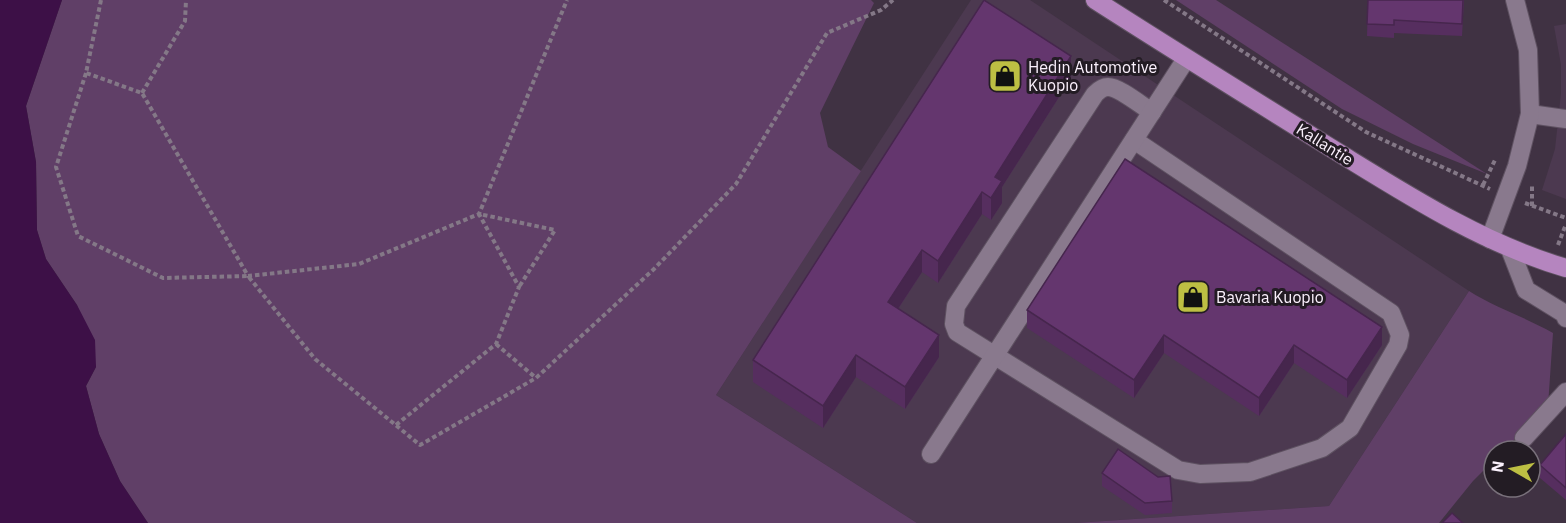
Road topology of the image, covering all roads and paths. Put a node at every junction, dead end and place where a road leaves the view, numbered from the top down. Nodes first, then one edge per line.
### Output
1 (101, 0) edge
2 (186, 0) edge
3 (567, 0) edge
4 (893, 0) edge
5 (1095, 0) edge
6 (1164, 0) edge
7 (1515, 0) edge
8 (1186, 59) junction
9 (86, 73) junction
10 (142, 93) junction
11 (1152, 112) junction
12 (1530, 114) junction
13 (1566, 119) edge
14 (1134, 140) junction
15 (1497, 157) dead end
16 (1483, 185) junction
17 (1505, 196) junction
18 (479, 214) junction
19 (1566, 218) edge
20 (1490, 239) junction
21 (1510, 249) junction
22 (1566, 268) edge
23 (248, 276) junction
24 (519, 287) junction
25 (1566, 318) edge
26 (496, 344) junction
27 (994, 356) junction
28 (536, 378) junction
29 (1566, 392) edge
30 (396, 425) junction
31 (1524, 438) dead end
32 (931, 454) dead end

1 - 9 path
2 - 10 path
3 - 18 path
4 - 28 path
5 - 8 main road, Kallantie
6 - 16 path
7 - 12 street
8 - 11 street
8 - 20 main road, Kallantie
9 - 10 path
9 - 23 path
10 - 23 path
11 - 14 street
11 - 27 street
12 - 13 street
12 - 17 street
14 - 27 street
14 - 27 street
15 - 16 path
16 - 17 path
17 - 19 path
17 - 20 street
18 - 23 path
18 - 24 path
18 - 24 path
20 - 21 main road, Kallantie
21 - 22 main road, Kallantie
21 - 25 street
23 - 30 path
24 - 26 path
26 - 28 path
26 - 30 path
27 - 32 street
28 - 30 path
29 - 31 street

